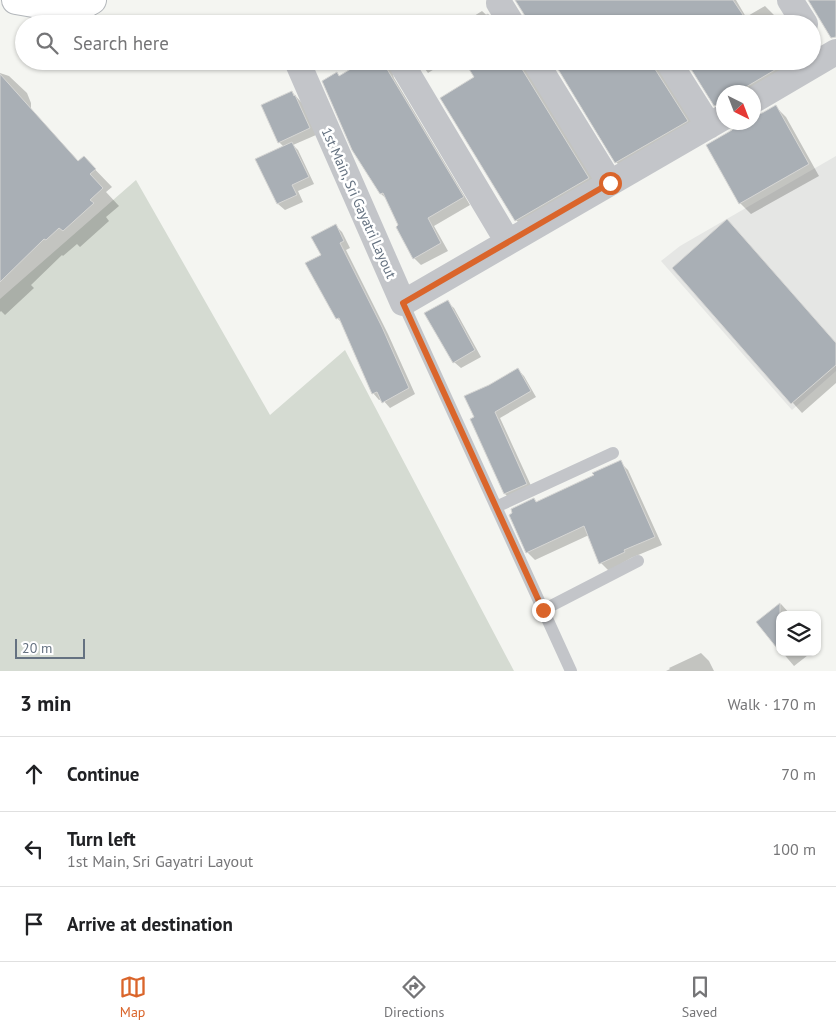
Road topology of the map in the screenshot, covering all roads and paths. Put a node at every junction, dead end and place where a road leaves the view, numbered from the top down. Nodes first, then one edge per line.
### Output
1 (16, 0) edge
2 (92, 0) edge
3 (790, 0) edge
4 (799, 15) edge
5 (821, 45) edge
6 (831, 55) edge
7 (301, 70) edge
8 (405, 70) edge
9 (541, 70) edge
10 (675, 70) edge
11 (805, 70) edge
12 (761, 96) edge
13 (716, 122) edge
14 (610, 183) junction
15 (508, 242) junction
16 (403, 303) junction
17 (613, 453) dead end
18 (496, 507) junction
19 (638, 561) dead end
20 (543, 610) junction
21 (571, 671) edge

1 - 2 main road
3 - 4 street
5 - 6 street
7 - 16 street, 1st Main, Sri Gayatri Layout
8 - 15 street
9 - 14 street
10 - 13 street
11 - 12 street
13 - 14 street
14 - 15 street
15 - 16 street
16 - 18 lane, 1st Main, Sri Gayatri Layout
17 - 18 lane
18 - 20 lane, 1st Main, Sri Gayatri Layout
19 - 20 lane
20 - 21 lane, 1st Main, Sri Gayatri Layout

